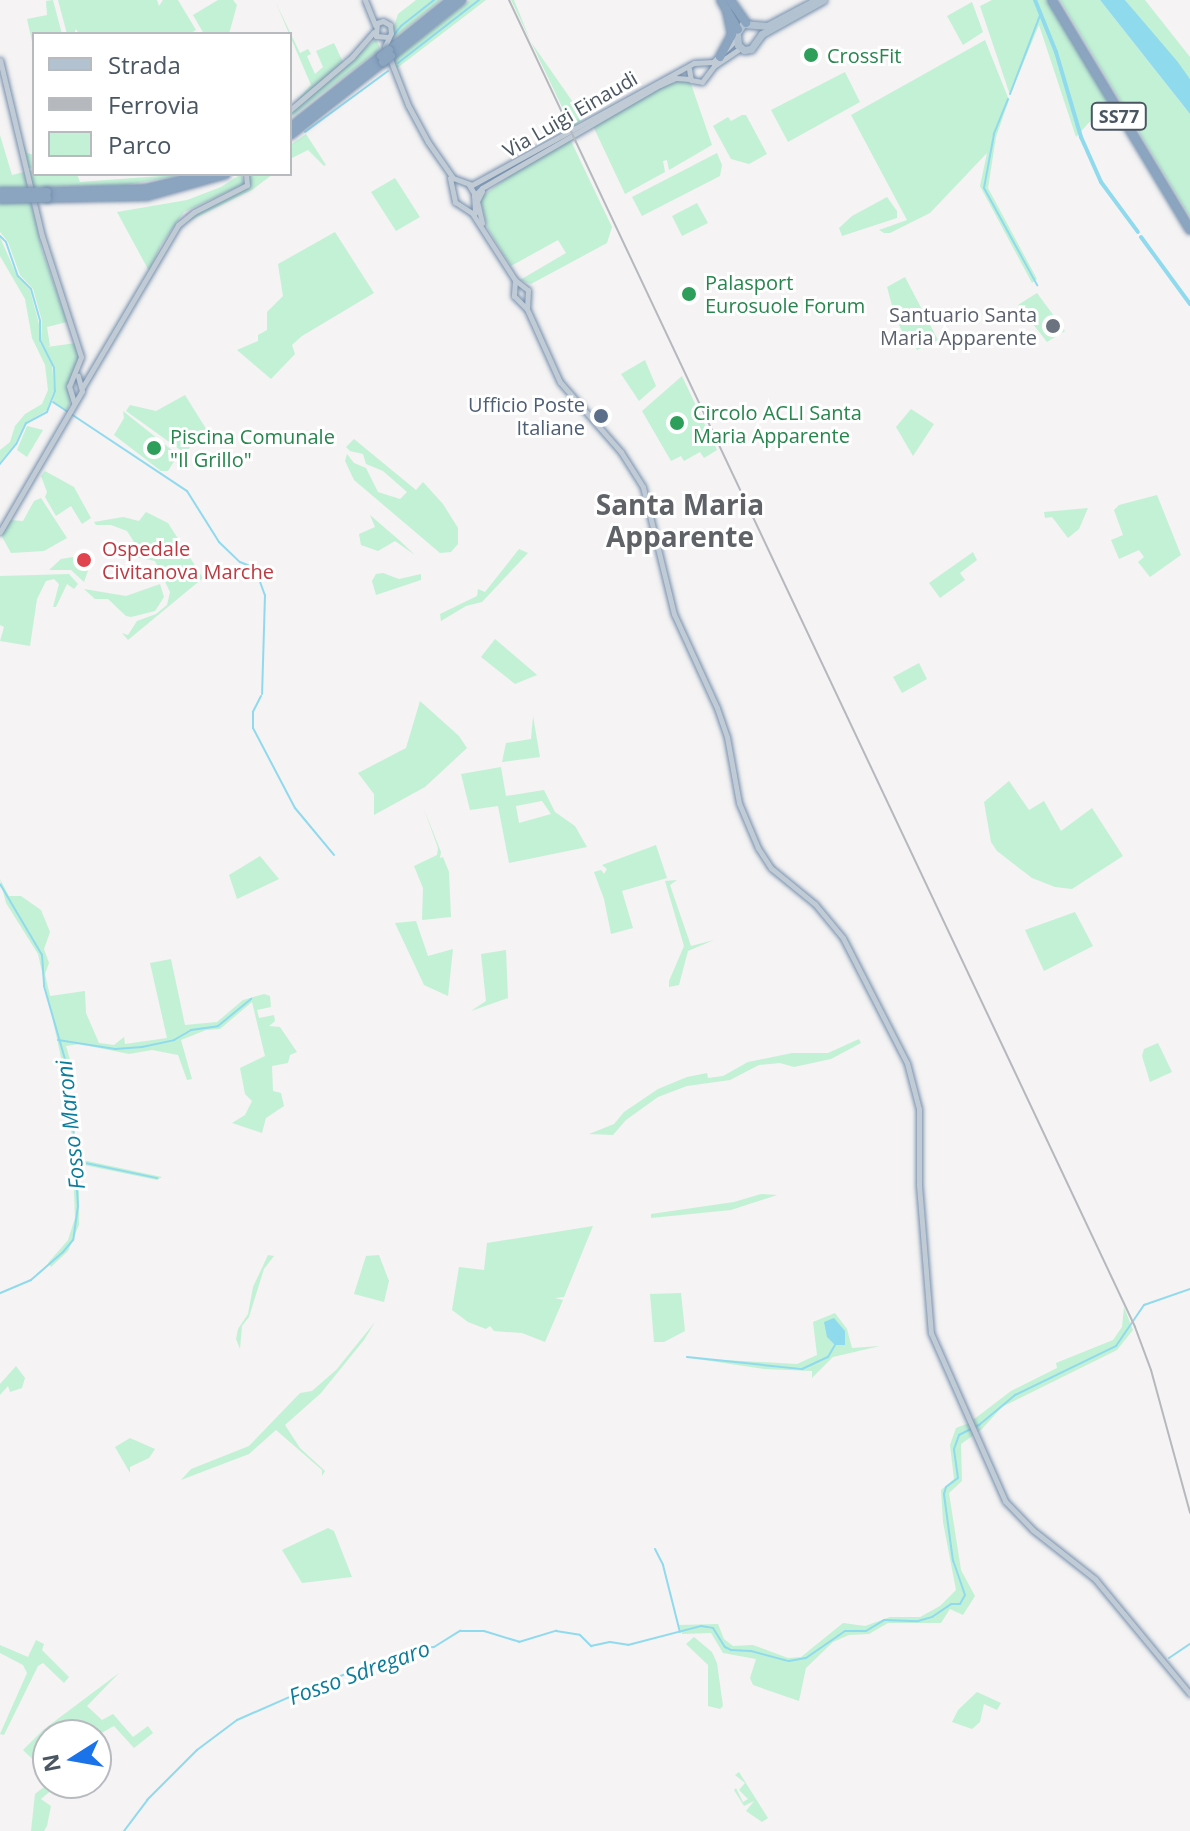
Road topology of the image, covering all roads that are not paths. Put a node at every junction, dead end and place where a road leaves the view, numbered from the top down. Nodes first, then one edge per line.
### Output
1 (451, 0) edge
2 (462, 0) edge
3 (721, 0) edge
4 (730, 0) edge
5 (816, 0) edge
6 (823, 0) edge
7 (1054, 0) edge
8 (366, 2) edge
9 (727, 10) junction
10 (381, 21) junction
11 (744, 29) junction
12 (375, 33) junction
13 (388, 37) junction
14 (757, 37) junction
15 (741, 48) junction
16 (386, 56) junction
17 (720, 57) junction
18 (0, 60) edge
19 (703, 64) junction
20 (689, 69) junction
21 (708, 72) junction
22 (690, 79) junction
23 (292, 108) edge
24 (292, 126) edge
25 (292, 133) edge
26 (200, 176) edge
27 (219, 176) edge
28 (247, 176) edge
29 (490, 183) junction
30 (466, 184) junction
31 (453, 190) junction
32 (0, 192) edge
33 (47, 195) junction
34 (474, 197) junction
35 (0, 199) edge
36 (464, 206) junction
37 (476, 218) junction
38 (1190, 223) edge
39 (1190, 230) edge
40 (485, 231) junction
41 (518, 287) junction
42 (524, 300) junction
43 (80, 385) junction
44 (71, 393) junction
45 (74, 402) junction
46 (0, 532) edge
47 (1190, 1694) edge

1 - 16 highway
2 - 16 highway
3 - 9 highway
4 - 11 highway
5 - 11 main road, Via Luigi Einaudi
6 - 14 main road, Via Luigi Einaudi
7 - 38 highway, SS77
7 - 39 highway, SS77
8 - 10 main road
8 - 12 main road
9 - 11 highway
9 - 17 highway
10 - 12 main road
10 - 13 main road
11 - 14 main road
11 - 15 main road
11 - 17 main road, Via Luigi Einaudi
12 - 13 main road
12 - 23 main road
12 - 31 main road
13 - 30 main road
14 - 15 main road, Via Luigi Einaudi
15 - 21 main road, Via Luigi Einaudi
16 - 24 highway
16 - 25 highway
17 - 19 main road, Via Luigi Einaudi
18 - 43 main road
19 - 20 main road, Via Luigi Einaudi
19 - 21 main road
20 - 22 main road
20 - 30 main road, Via Luigi Einaudi
21 - 22 main road, Via Luigi Einaudi
22 - 29 main road, Via Luigi Einaudi
26 - 33 highway
27 - 33 highway
28 - 43 main road
29 - 34 main road, Via Luigi Einaudi
29 - 40 main road
30 - 31 main road, Via Luigi Einaudi
30 - 34 main road
31 - 36 main road
32 - 33 highway, bridge
33 - 35 highway, bridge
34 - 36 main road, Via Luigi Einaudi
34 - 37 main road
36 - 37 main road
37 - 40 main road
40 - 41 main road
41 - 42 main road
41 - 42 main road
42 - 47 main road
43 - 44 main road
43 - 44 main road
43 - 45 main road
44 - 45 main road
45 - 46 main road

